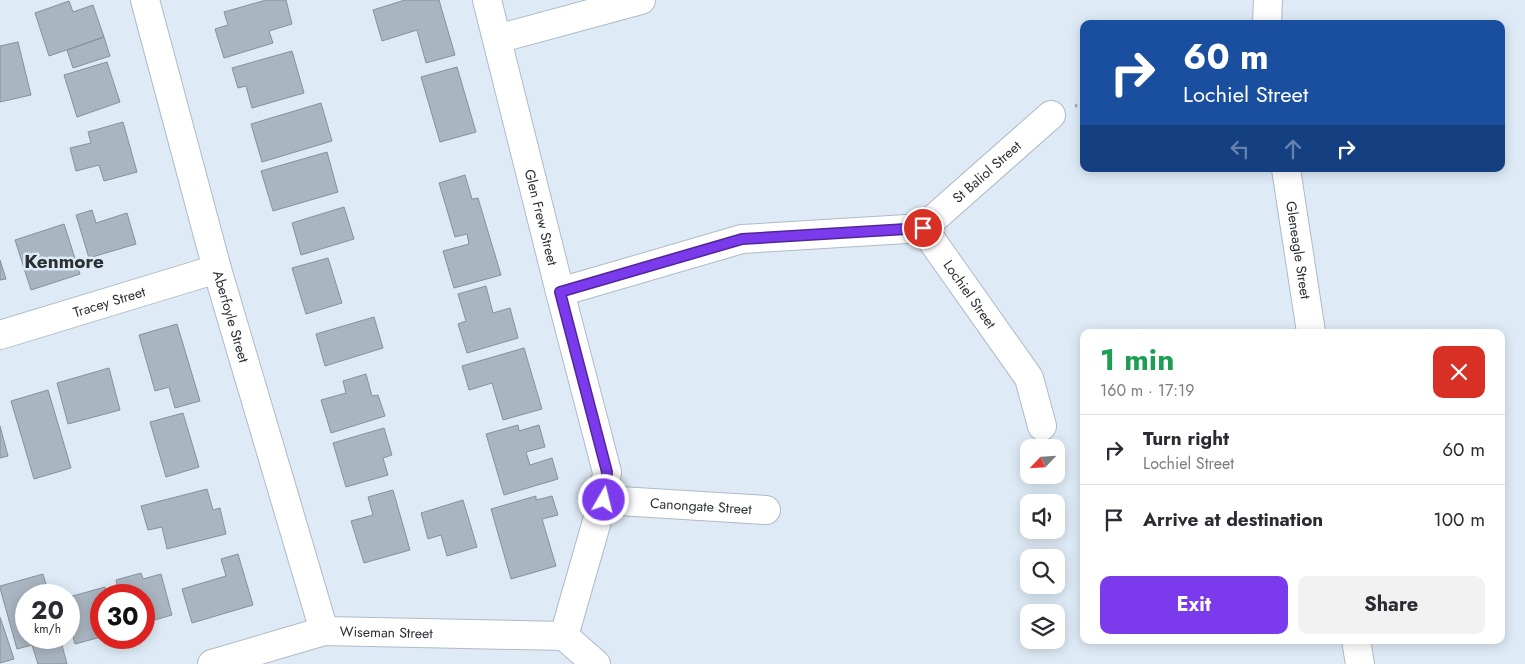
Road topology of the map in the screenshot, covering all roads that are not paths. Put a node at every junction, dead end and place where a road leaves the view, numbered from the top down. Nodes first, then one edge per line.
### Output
1 (144, 0) edge
2 (487, 0) edge
3 (641, 0) edge
4 (1268, 0) edge
5 (1267, 20) edge
6 (497, 39) junction
7 (1051, 114) dead end
8 (1286, 172) edge
9 (923, 228) junction
10 (217, 269) junction
11 (560, 292) junction
12 (1310, 329) edge
13 (0, 335) edge
14 (1042, 426) dead end
15 (604, 500) junction
16 (766, 510) dead end
17 (324, 631) junction
18 (564, 636) junction
19 (1357, 644) edge
20 (212, 664) edge
21 (596, 664) edge
22 (1360, 664) edge

1 - 10 street, Aberfoyle Street
2 - 6 street, Glen Frew Street
3 - 6 street
4 - 5 street
6 - 11 street, Glen Frew Street
7 - 9 street, St Baliol Street
8 - 12 street, Gleneagle Street
9 - 11 street
9 - 14 street, Lochiel Street
10 - 13 street, Tracey Street
10 - 17 street, Aberfoyle Street
11 - 15 street, Glen Frew Street
15 - 16 street, Canongate Street
15 - 18 street, Glen Frew Street
17 - 18 street, Wiseman Street
17 - 20 street, Wiseman Street
18 - 21 street
19 - 22 street

